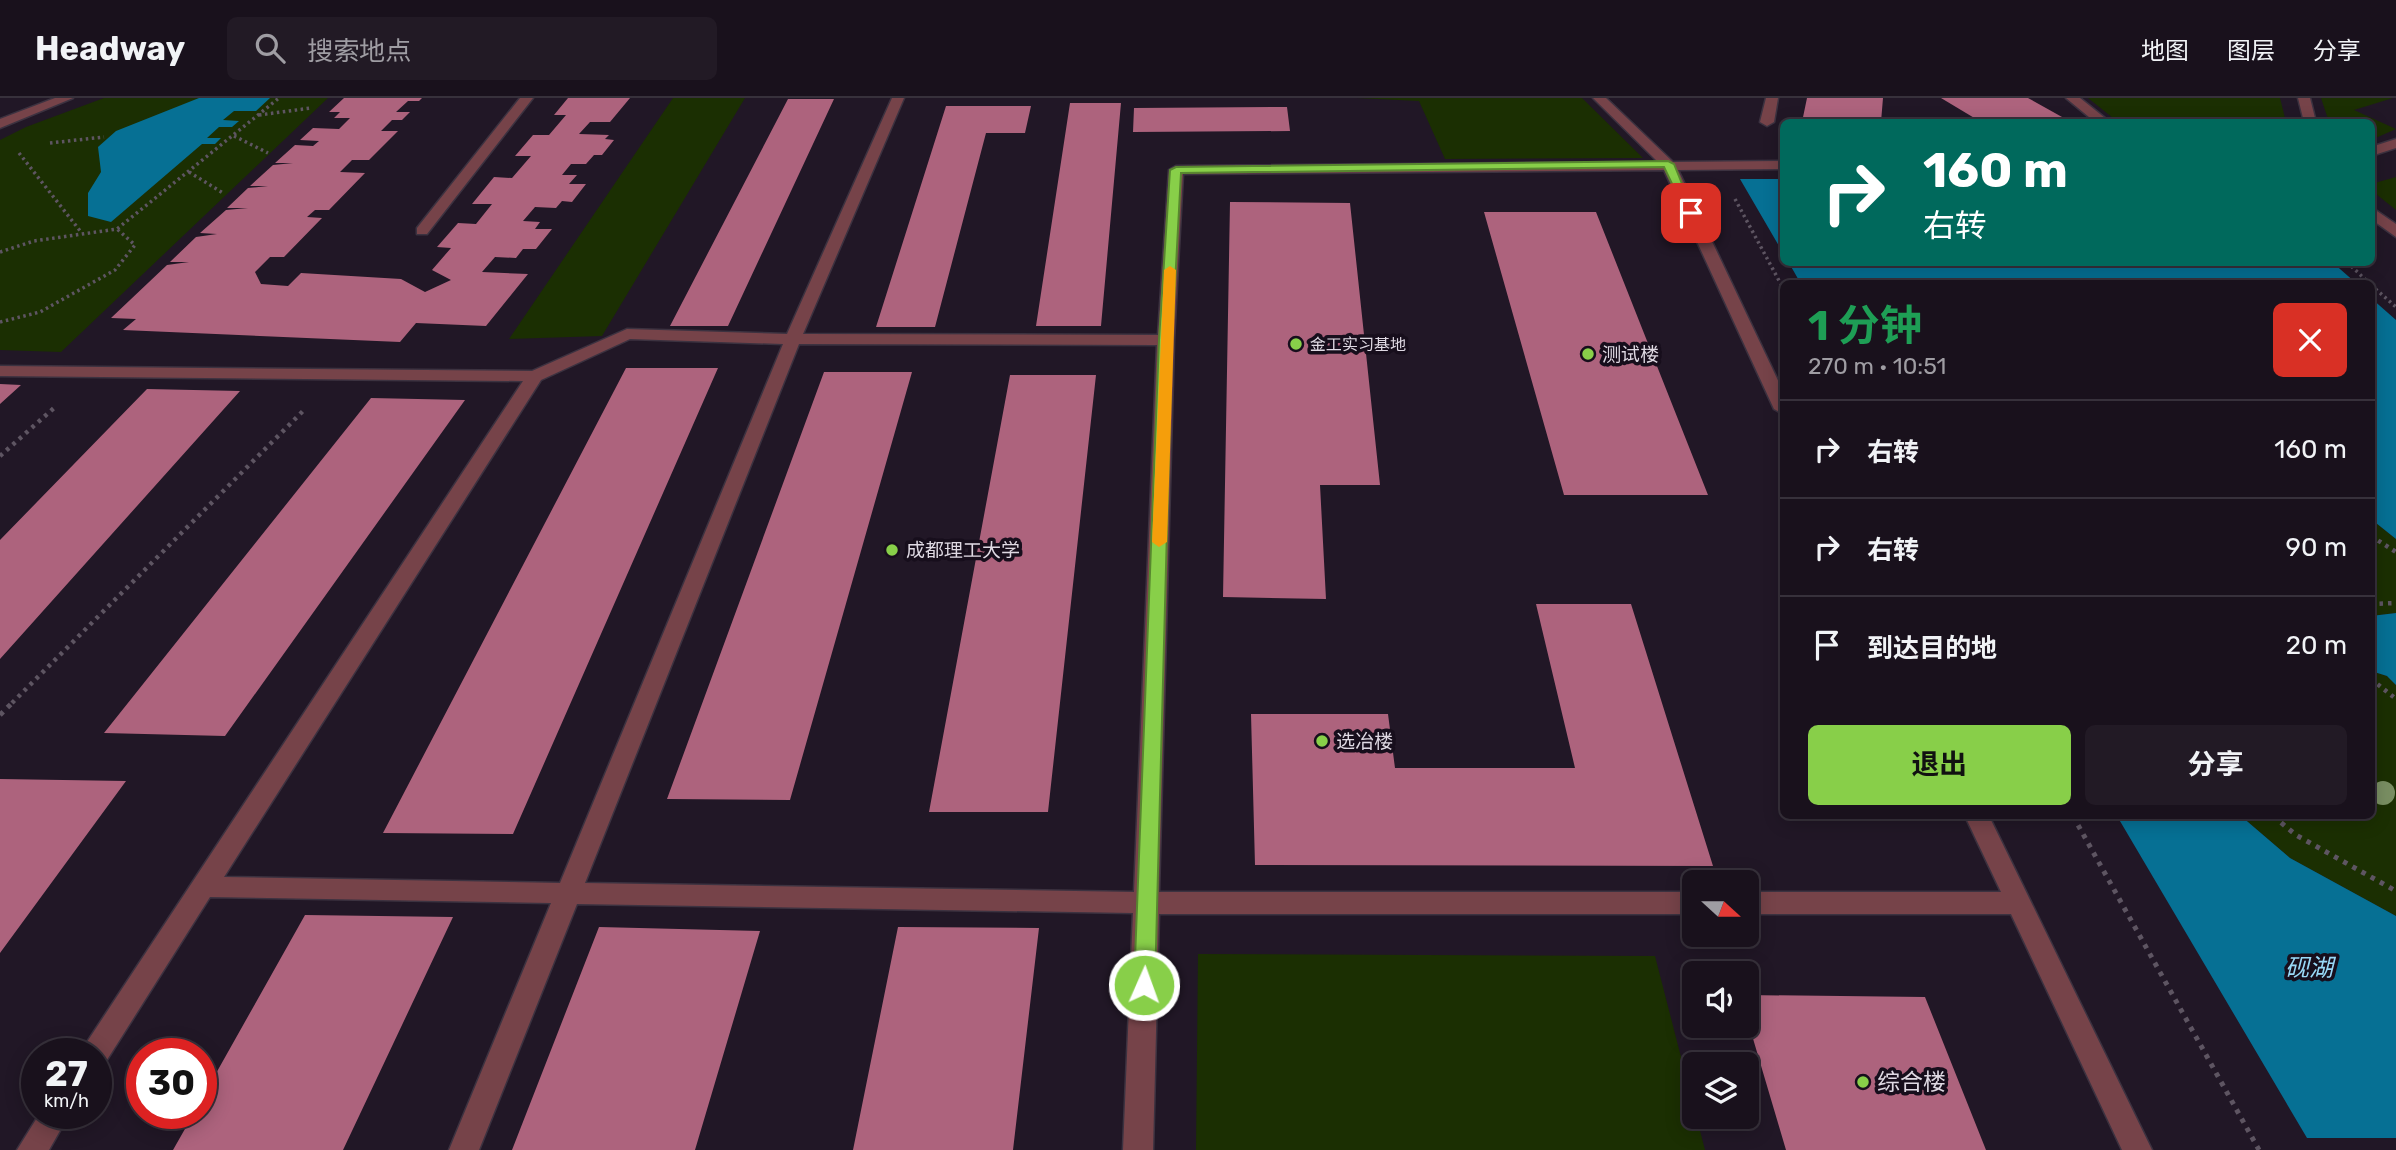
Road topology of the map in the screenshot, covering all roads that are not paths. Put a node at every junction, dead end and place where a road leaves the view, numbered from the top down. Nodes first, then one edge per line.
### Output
1 (67, 98) edge
2 (527, 98) edge
3 (898, 98) edge
4 (1599, 98) edge
5 (1772, 98) edge
6 (2071, 98) edge
7 (2304, 98) edge
8 (2099, 119) edge
9 (2310, 119) edge
10 (1767, 122) dead end
11 (0, 124) edge
12 (2396, 143) edge
13 (2375, 151) edge
14 (1668, 164) junction
15 (1780, 165) edge
16 (2375, 214) edge
17 (422, 231) dead end
18 (2396, 232) edge
19 (793, 339) junction
20 (1166, 340) junction
21 (0, 371) edge
22 (535, 376) junction
23 (1780, 403) edge
24 (1978, 819) edge
25 (203, 887) junction
26 (568, 893) junction
27 (1148, 903) junction
28 (1682, 903) edge
29 (1759, 903) edge
30 (2018, 903) junction
31 (105, 1038) edge
32 (46, 1129) edge
33 (32, 1150) edge
34 (464, 1150) edge
35 (1138, 1150) edge
36 (2137, 1150) edge

1 - 11 street
2 - 17 street
3 - 19 street
4 - 14 street
5 - 10 street
6 - 8 street
7 - 9 street
12 - 13 street
14 - 15 street
14 - 20 street
14 - 23 street
16 - 18 street
19 - 20 street
19 - 22 street
19 - 26 street
20 - 27 street
21 - 22 street
22 - 25 street
24 - 30 street
25 - 26 street
25 - 31 street
26 - 27 street
26 - 34 street
27 - 28 street
27 - 35 street
29 - 30 street
30 - 36 street
32 - 33 street

